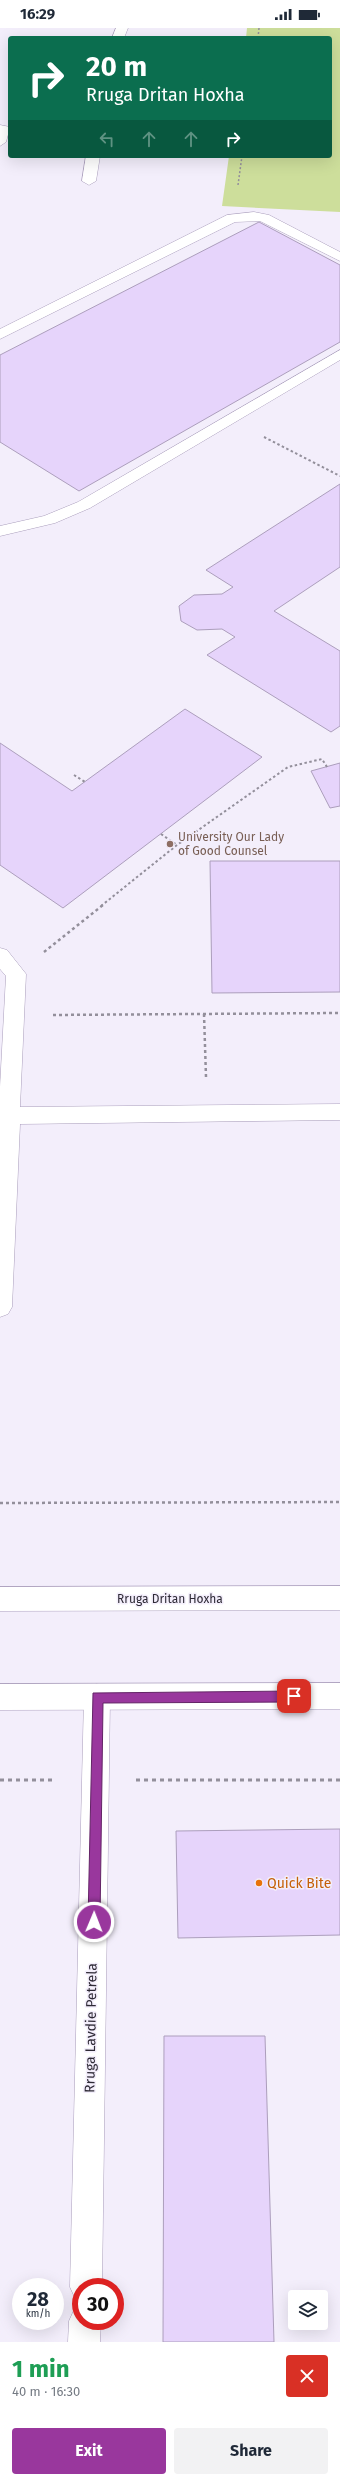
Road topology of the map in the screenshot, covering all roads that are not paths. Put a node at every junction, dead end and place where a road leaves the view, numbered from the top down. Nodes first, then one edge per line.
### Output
1 (0, 129) edge
2 (0, 142) edge
3 (93, 158) edge
4 (89, 181) dead end
5 (340, 257) edge
6 (0, 335) edge
7 (340, 354) edge
8 (0, 531) edge
9 (0, 955) edge
10 (340, 1112) edge
11 (10, 1116) junction
12 (0, 1307) edge
13 (340, 1598) edge
14 (0, 1599) edge
15 (340, 1696) edge
16 (97, 1697) junction
17 (0, 1698) edge
18 (86, 2278) edge
19 (85, 2330) edge
20 (84, 2342) edge

1 - 2 main road
3 - 4 main road
5 - 6 main road
7 - 8 main road
9 - 11 main road
10 - 11 main road
11 - 12 main road
13 - 14 main road, Rruga Dritan Hoxha
15 - 16 main road
16 - 17 main road
16 - 18 main road, Rruga Lavdie Petrela
19 - 20 main road

